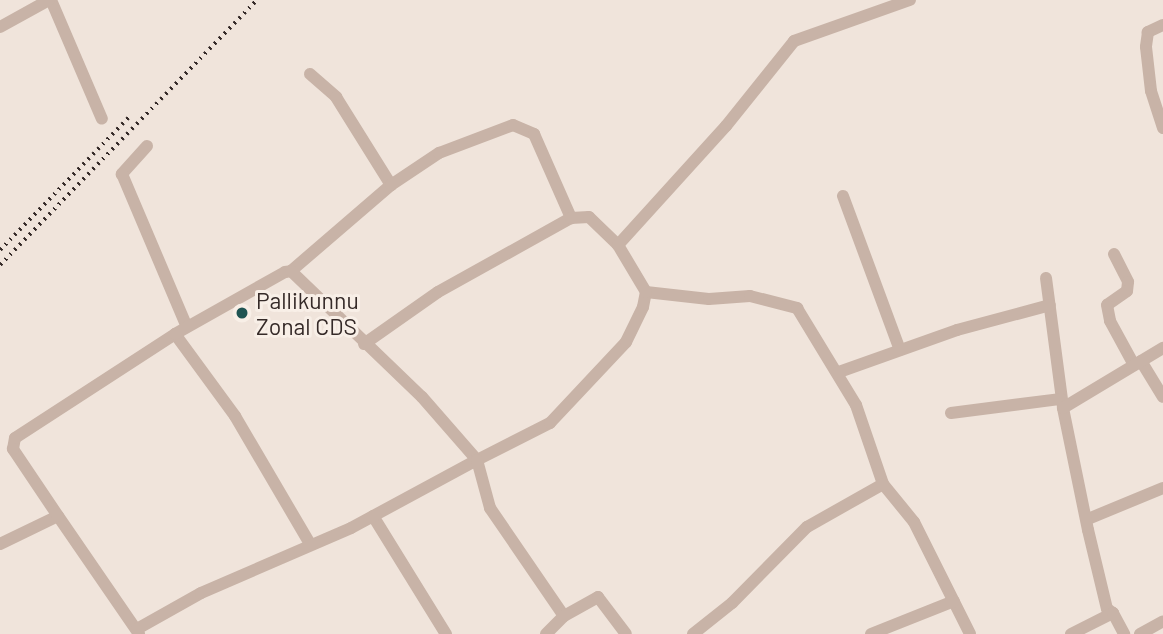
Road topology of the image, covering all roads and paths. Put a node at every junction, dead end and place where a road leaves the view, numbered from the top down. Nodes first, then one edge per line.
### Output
1 (50, 0) edge
2 (910, 0) edge
3 (1163, 25) edge
4 (0, 27) edge
5 (310, 74) dead end
6 (102, 120) dead end
7 (1163, 128) edge
8 (147, 146) dead end
9 (391, 185) junction
10 (843, 196) dead end
11 (570, 218) junction
12 (618, 245) junction
13 (1114, 254) dead end
14 (291, 271) junction
15 (1046, 278) dead end
16 (646, 292) junction
17 (1050, 305) junction
18 (187, 327) junction
19 (175, 334) junction
20 (364, 344) junction
21 (1163, 348) edge
22 (900, 350) junction
23 (1138, 363) junction
24 (839, 372) junction
25 (1163, 397) edge
26 (1062, 403) junction
27 (951, 413) dead end
28 (477, 460) junction
29 (883, 484) junction
30 (1163, 488) edge
31 (58, 516) junction
32 (373, 516) junction
33 (1088, 519) junction
34 (0, 544) edge
35 (310, 544) junction
36 (954, 601) junction
37 (1112, 614) junction
38 (564, 616) junction
39 (1163, 621) edge
40 (138, 632) edge
41 (446, 634) edge
42 (546, 634) edge
43 (626, 634) edge
44 (693, 634) edge
45 (871, 634) edge
46 (970, 634) edge
47 (1071, 634) edge
48 (1124, 634) edge
49 (1140, 634) edge

1 - 4 street
1 - 6 street
2 - 12 street
3 - 7 street
5 - 9 street
8 - 18 street
9 - 11 street
9 - 14 street
10 - 22 street
11 - 12 street
11 - 20 street
12 - 16 street
13 - 23 street
14 - 18 street
14 - 20 street
15 - 17 street
16 - 24 street
16 - 28 street
17 - 22 street
17 - 26 street
18 - 19 street
19 - 31 street
19 - 35 street
20 - 28 street
21 - 23 street
22 - 24 street
23 - 25 street
23 - 26 street
24 - 29 street
26 - 27 street
26 - 33 street
28 - 32 street
28 - 38 street
29 - 36 street
29 - 44 street
30 - 33 street
31 - 34 street
31 - 40 street
32 - 35 street
32 - 41 street
33 - 37 street
35 - 40 street
36 - 45 street
36 - 46 street
37 - 47 street
37 - 48 street
38 - 42 street
38 - 43 street
39 - 49 street

